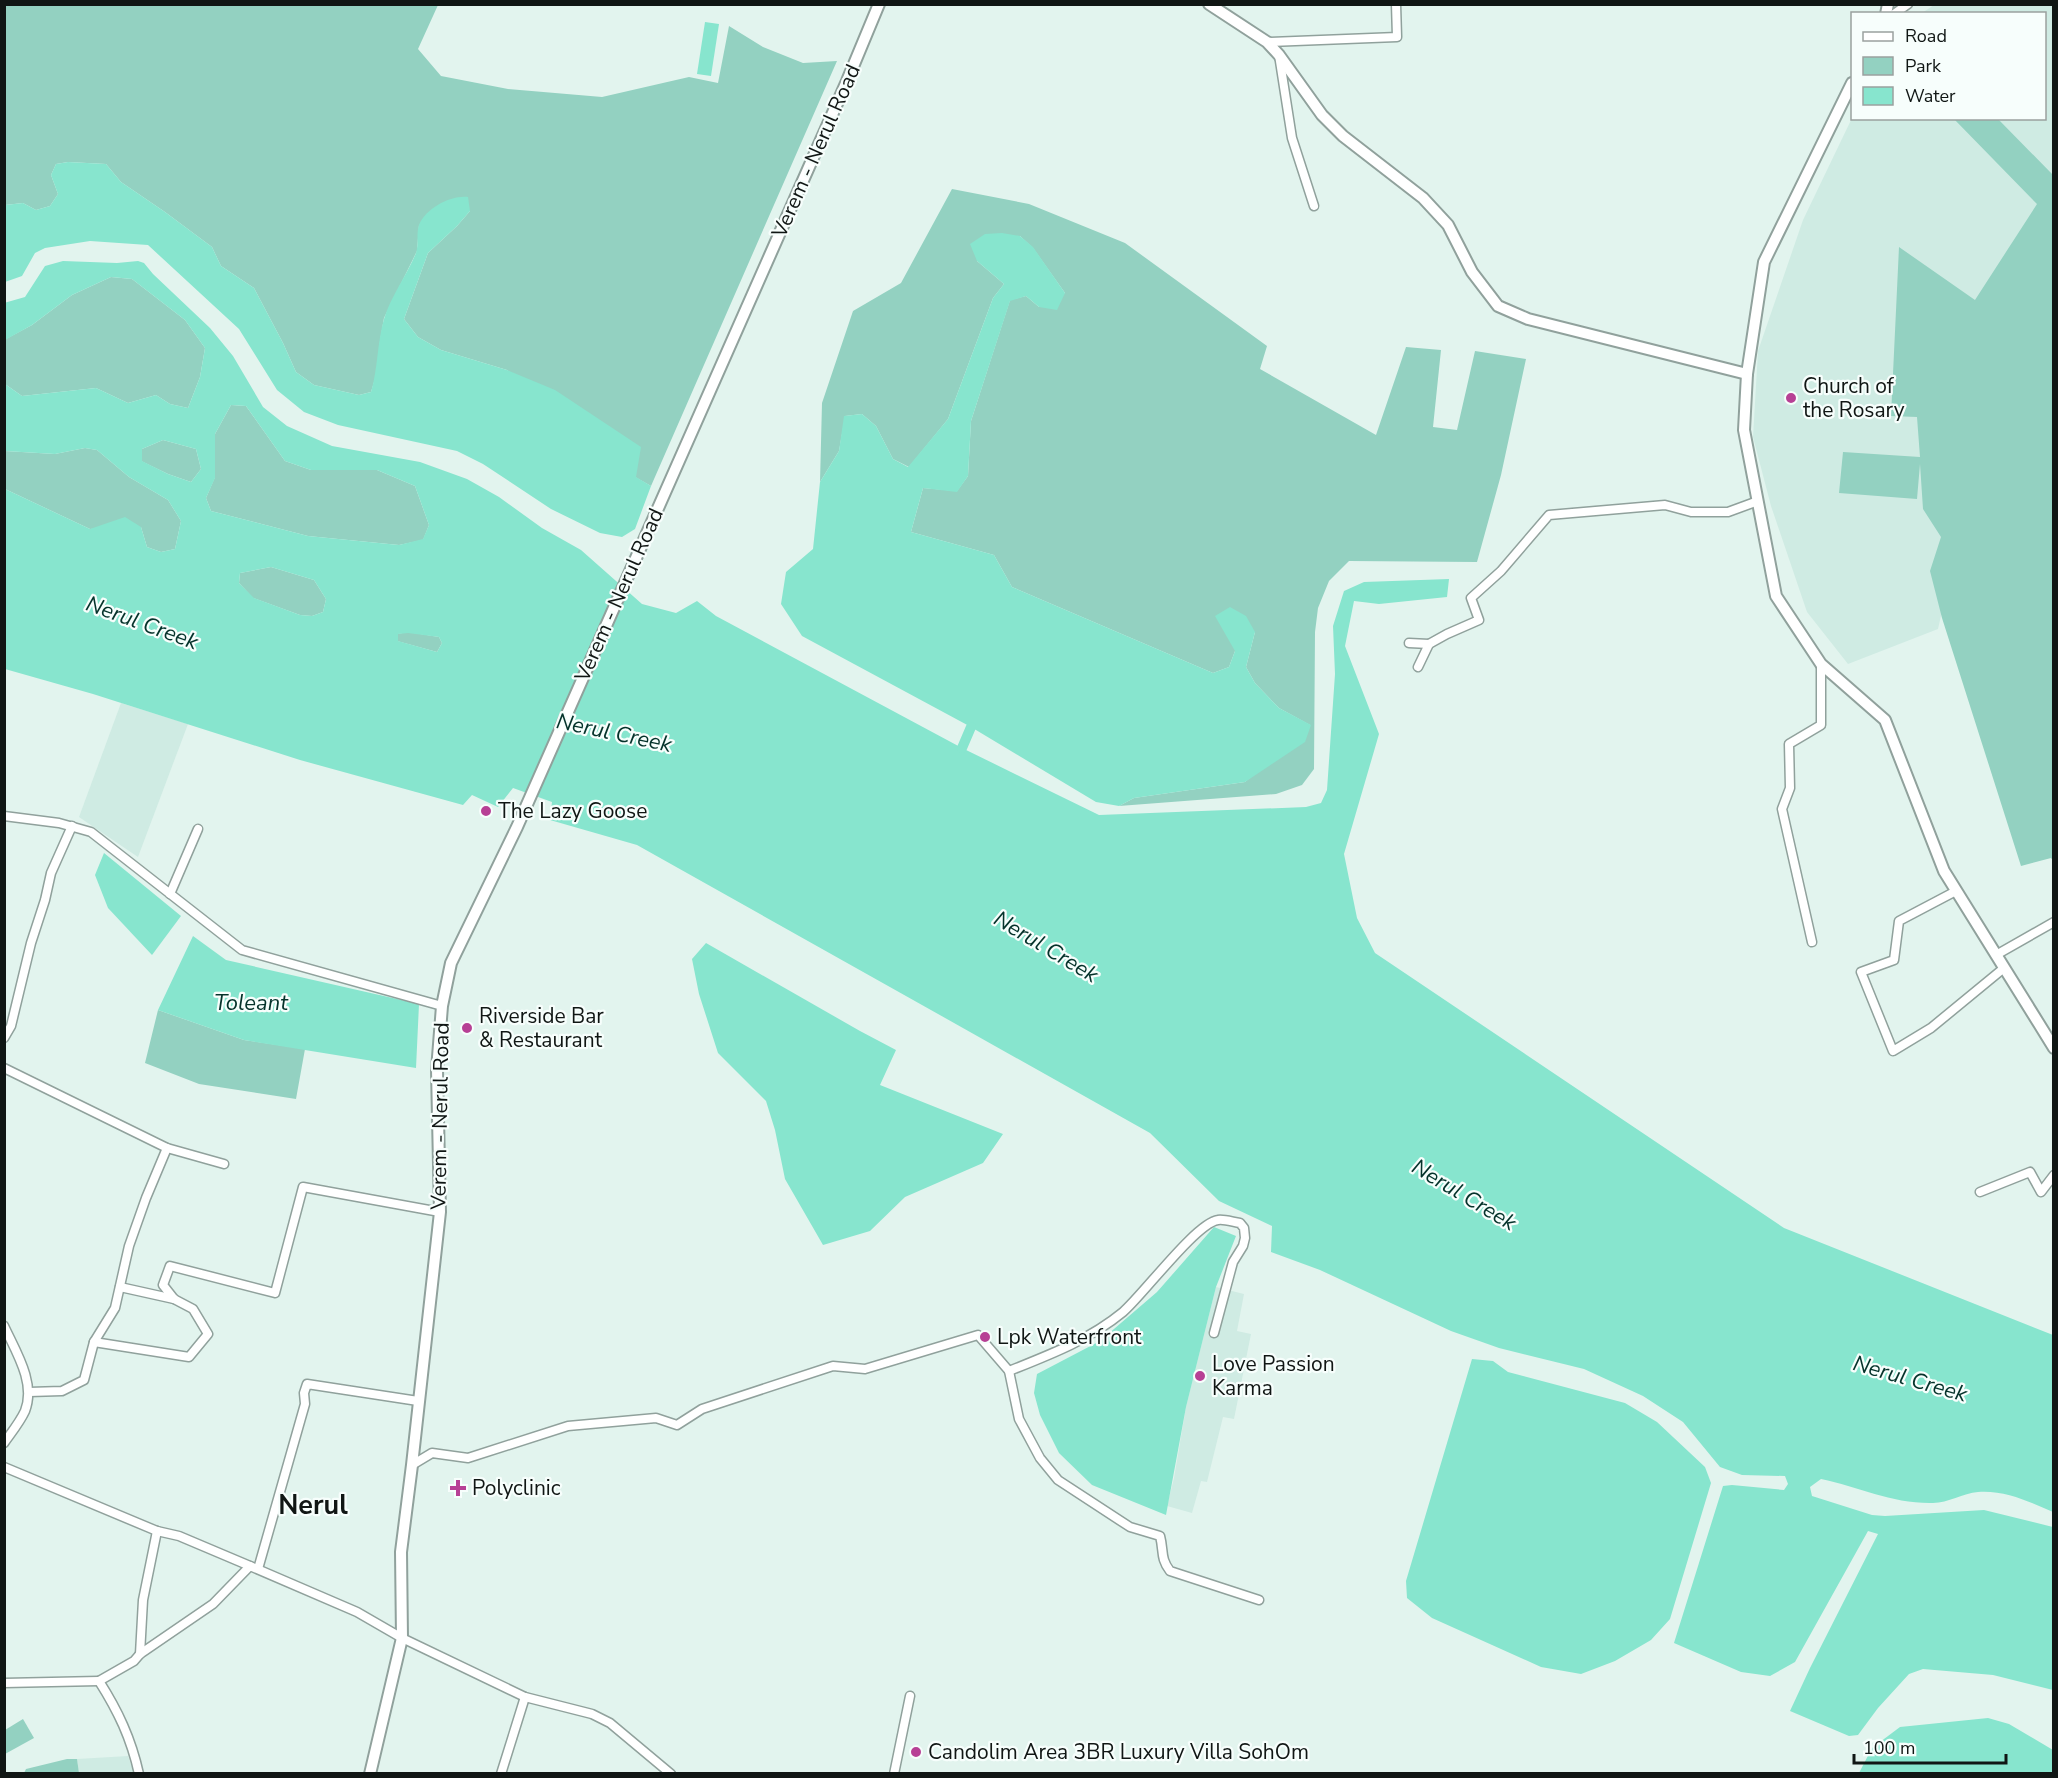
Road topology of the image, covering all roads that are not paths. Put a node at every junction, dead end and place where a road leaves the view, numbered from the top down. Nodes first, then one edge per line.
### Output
1 (879, 4) edge
2 (1209, 4) edge
3 (1396, 4) edge
4 (1267, 42) junction
5 (1279, 54) junction
6 (1851, 85) edge
7 (1314, 206) dead end
8 (1747, 374) junction
9 (1758, 501) junction
10 (1409, 643) dead end
11 (1429, 644) junction
12 (1821, 664) junction
13 (1418, 667) dead end
14 (4, 816) edge
15 (72, 826) junction
16 (198, 829) dead end
17 (1956, 891) junction
18 (170, 894) junction
19 (2054, 922) edge
20 (1812, 942) dead end
21 (1996, 955) junction
22 (2004, 968) junction
23 (442, 1006) junction
24 (4, 1038) edge
25 (2054, 1048) edge
26 (4, 1068) edge
27 (167, 1148) junction
28 (224, 1164) dead end
29 (2054, 1175) edge
30 (1980, 1191) dead end
31 (440, 1212) junction
32 (120, 1287) junction
33 (174, 1299) junction
34 (4, 1326) edge
35 (1214, 1333) dead end
36 (94, 1342) junction
37 (1009, 1371) junction
38 (29, 1392) junction
39 (418, 1401) junction
40 (4, 1443) edge
41 (412, 1465) junction
42 (4, 1467) edge
43 (157, 1531) junction
44 (254, 1568) junction
45 (1259, 1600) dead end
46 (402, 1638) junction
47 (140, 1654) junction
48 (99, 1681) junction
49 (4, 1683) edge
50 (910, 1696) dead end
51 (525, 1697) junction
52 (139, 1773) edge
53 (370, 1773) edge
54 (501, 1773) edge
55 (671, 1773) edge
56 (894, 1773) edge

1 - 23 main road, Verem - Nerul Road
2 - 4 main road
3 - 4 street
4 - 5 main road
5 - 7 street
5 - 8 main road
6 - 8 main road
8 - 9 main road
9 - 11 street
9 - 12 main road
10 - 11 street
11 - 13 street
12 - 17 main road
12 - 20 street
14 - 15 street
15 - 18 street
15 - 24 street
16 - 18 street
17 - 21 main road
17 - 22 street
18 - 23 street
19 - 21 street
21 - 22 main road
22 - 25 main road
23 - 31 main road, Verem - Nerul Road
26 - 27 street
27 - 28 street
27 - 32 street
29 - 30 street
31 - 33 street
31 - 39 main road, Verem - Nerul Road
32 - 33 street
32 - 36 street
33 - 36 street
34 - 38 street
35 - 37 street
36 - 38 street
37 - 41 street
37 - 45 street
38 - 40 street
39 - 41 main road, Verem - Nerul Road
39 - 44 street
41 - 46 main road, Verem - Nerul Road
42 - 43 street
43 - 44 street
43 - 47 street
44 - 46 street
44 - 47 street
46 - 51 street
46 - 53 main road, Verem - Nerul Road
47 - 48 street
48 - 49 street
48 - 52 street
50 - 56 street
51 - 54 street
51 - 55 street

